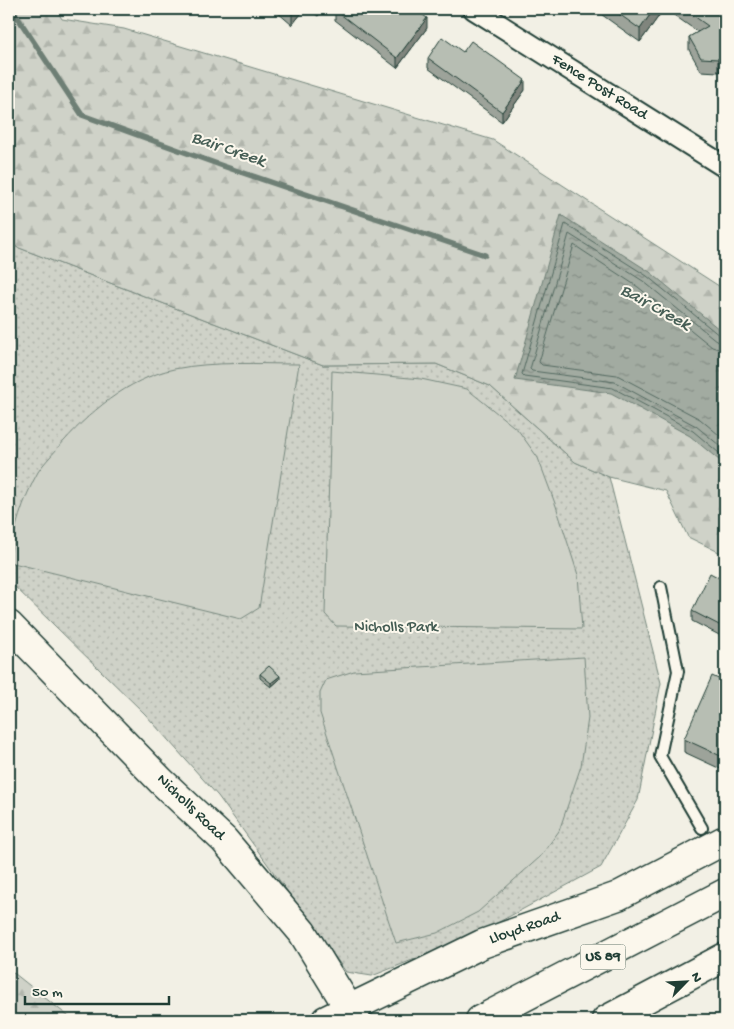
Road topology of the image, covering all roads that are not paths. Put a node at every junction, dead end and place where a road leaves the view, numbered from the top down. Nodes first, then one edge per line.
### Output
1 (474, 9) edge
2 (725, 167) edge
3 (661, 587) dead end
4 (9, 625) edge
5 (713, 834) edge
6 (725, 893) edge
7 (725, 957) edge
8 (353, 1014) edge
9 (326, 1020) edge
10 (480, 1020) edge
11 (606, 1020) edge

1 - 2 street, Fence Post Road
3 - 5 lane
4 - 8 main road, Nicholls Road
5 - 8 main road, Lloyd Road
6 - 10 main road, US 89
7 - 11 main road
8 - 9 main road, Lloyd Road

